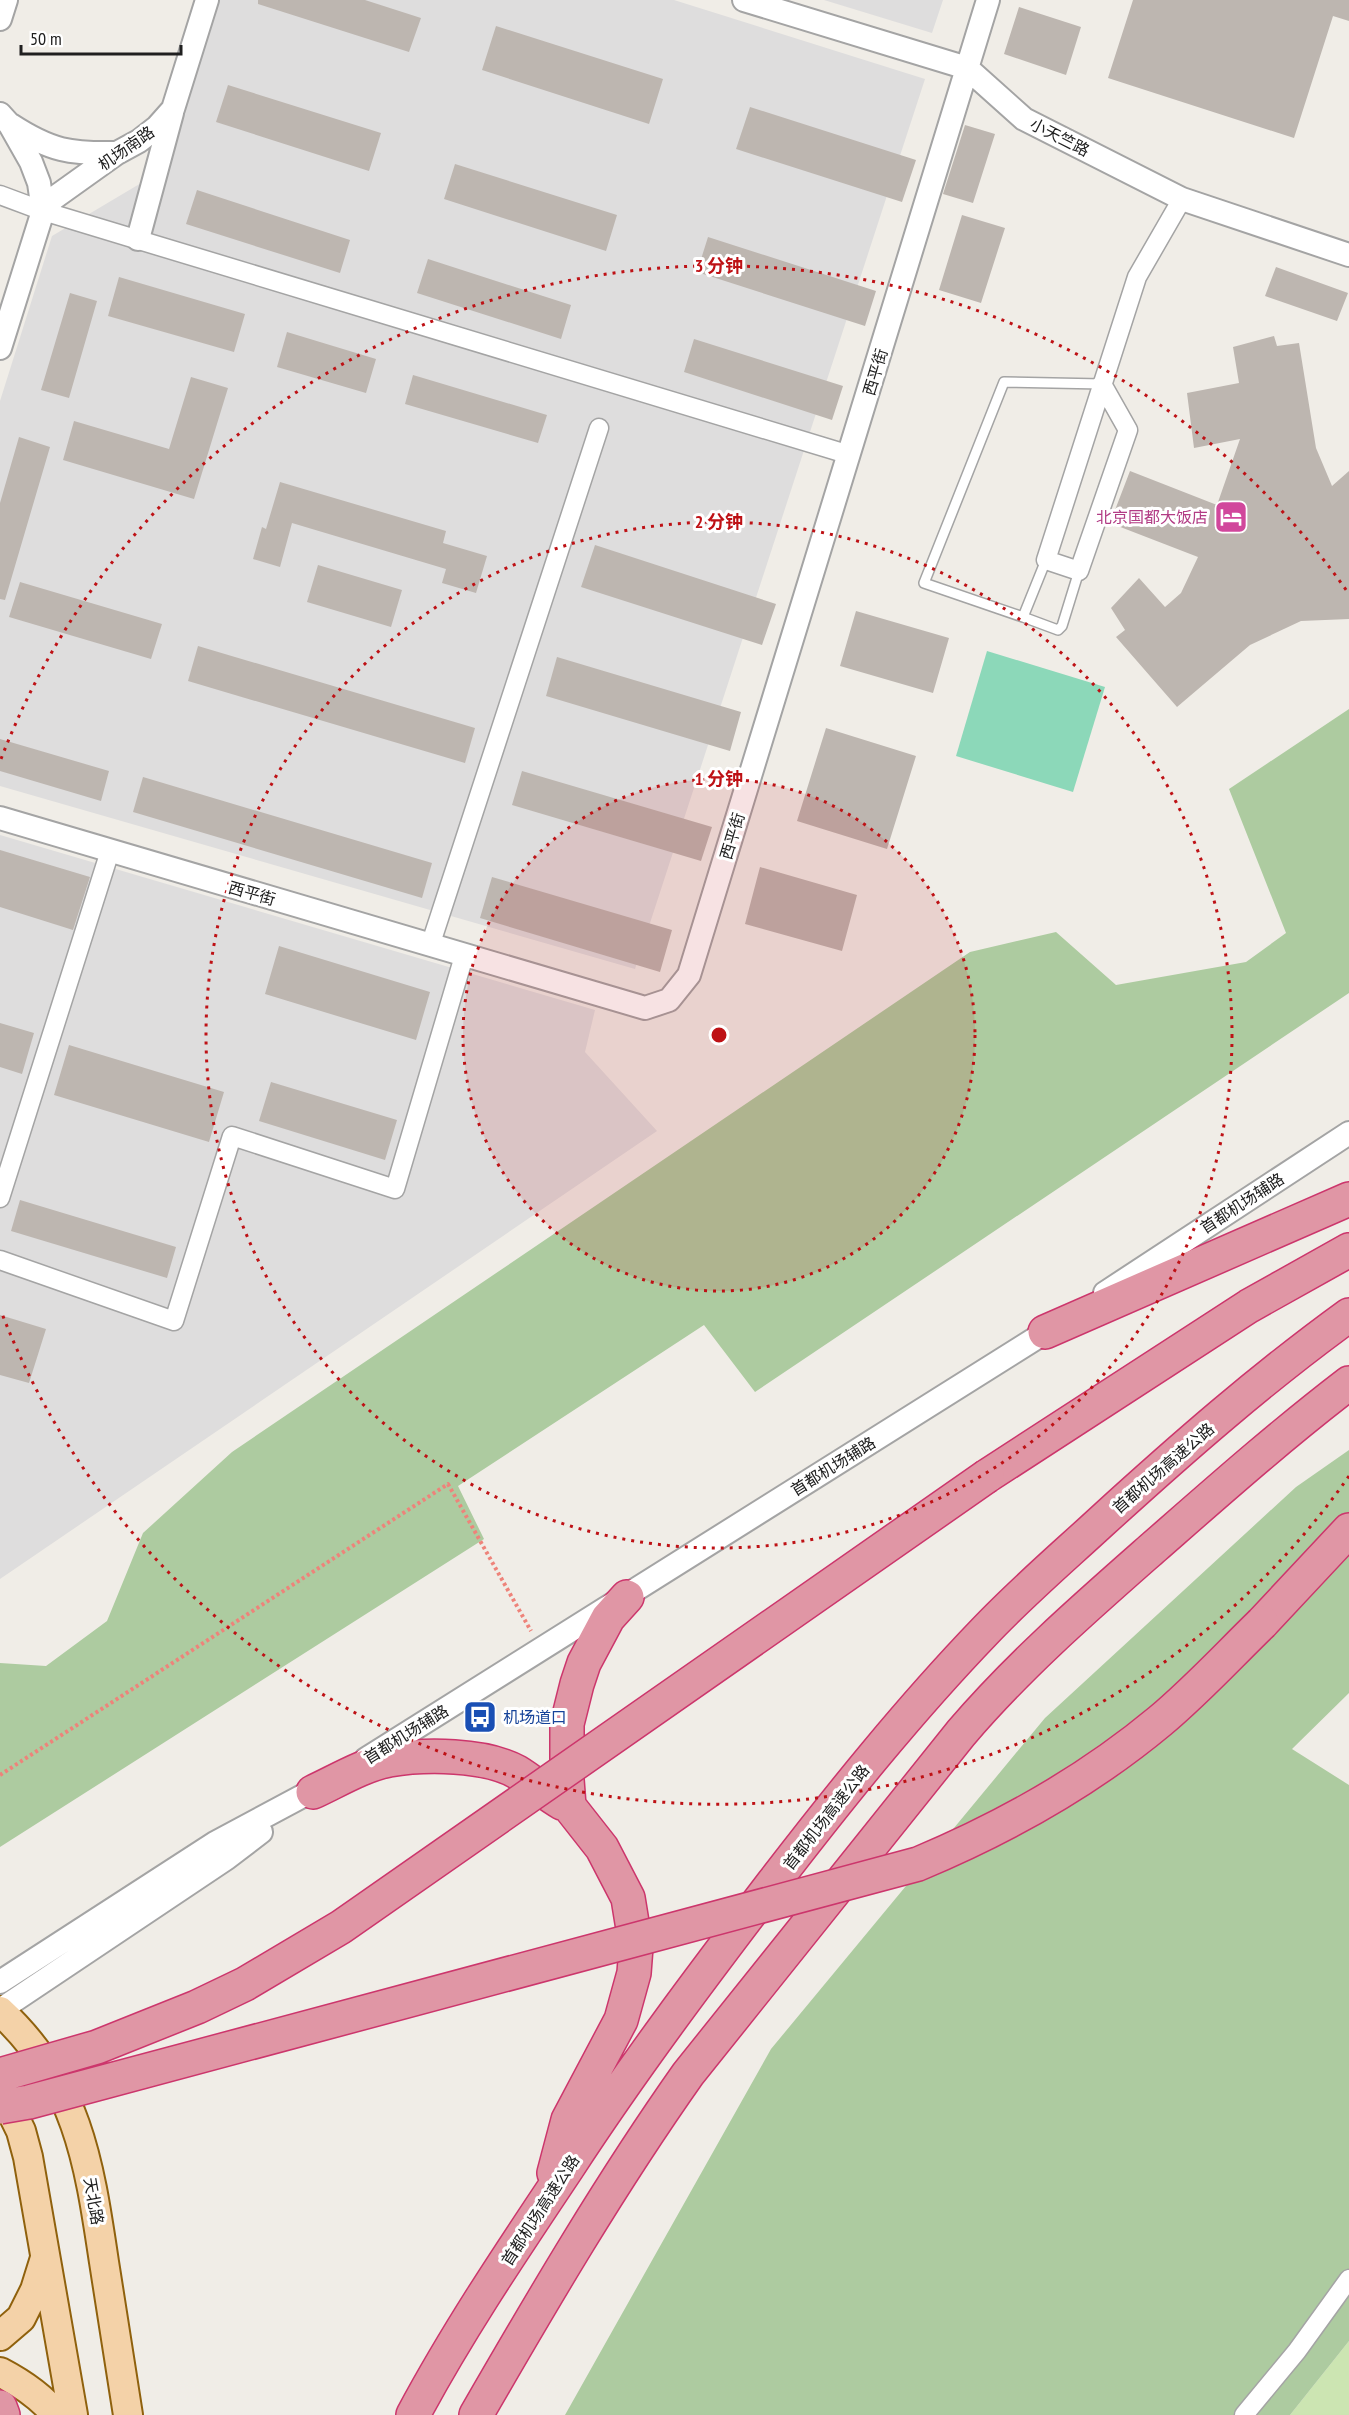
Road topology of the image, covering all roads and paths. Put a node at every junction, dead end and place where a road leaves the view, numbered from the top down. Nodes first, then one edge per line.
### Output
1 (6, 0) edge
2 (207, 0) edge
3 (744, 0) edge
4 (988, 0) edge
5 (0, 19) edge
6 (967, 68) junction
7 (173, 109) junction
8 (5, 119) edge
9 (117, 153) junction
10 (0, 195) edge
11 (1182, 199) junction
12 (43, 211) junction
13 (138, 239) junction
14 (1349, 255) edge
15 (0, 348) edge
16 (1102, 384) junction
17 (599, 428) dead end
18 (850, 455) junction
19 (1046, 560) junction
20 (1079, 571) junction
21 (1023, 617) junction
22 (0, 818) edge
23 (110, 851) junction
24 (430, 946) junction
25 (464, 956) junction
26 (1349, 1133) edge
27 (0, 1198) edge
28 (1349, 1199) edge
29 (1349, 1250) edge
30 (0, 1260) edge
31 (1349, 1315) edge
32 (1045, 1332) junction
33 (1349, 1383) edge
34 (1349, 1530) edge
35 (627, 1597) junction
36 (531, 1631) dead end
37 (0, 1774) edge
38 (313, 1792) junction
39 (569, 1806) junction
40 (0, 1982) edge
41 (0, 2011) edge
42 (0, 2075) edge
43 (0, 2088) edge
44 (0, 2107) edge
45 (543, 2204) junction
46 (46, 2256) junction
47 (1349, 2279) edge
48 (0, 2336) edge
49 (0, 2372) edge
50 (0, 2407) edge
51 (3, 2415) edge
52 (56, 2415) edge
53 (73, 2415) edge
54 (128, 2415) edge
55 (413, 2415) edge
56 (476, 2415) edge
57 (1244, 2415) edge

1 - 5 street
2 - 7 street, 机场南路
3 - 6 street, 小天竺路
4 - 6 street, 西平街
6 - 11 street, 小天竺路
6 - 18 street, 西平街
7 - 9 street, 机场南路
7 - 13 street
8 - 9 street
8 - 12 street, 机场南路
9 - 12 street, 机场南路
10 - 12 street
11 - 14 street, 小天竺路
11 - 16 street
12 - 13 street
12 - 15 street, 机场南路
13 - 18 street
16 - 19 street
16 - 20 street
16 - 21 lane
17 - 24 street
18 - 25 street, 西平街
19 - 20 street
19 - 21 lane
20 - 21 lane
22 - 23 street, 西平街
23 - 24 street, 西平街
23 - 27 street
24 - 25 street, 西平街
25 - 30 street
26 - 32 street, 首都机场辅路
28 - 32 highway
29 - 42 highway, bridge
31 - 45 highway, 首都机场高速公路
32 - 35 street, 首都机场辅路
33 - 56 highway
34 - 44 highway, bridge
35 - 38 street, 首都机场辅路
35 - 39 highway
36 - 37 path
38 - 39 highway
38 - 40 street, 首都机场辅路
38 - 41 street, 首都机场辅路
39 - 45 highway
41 - 54 main road, 天北路
43 - 46 main road
45 - 55 highway, 首都机场高速公路
46 - 48 main road
46 - 53 main road
47 - 57 street
49 - 52 main road
50 - 51 highway

